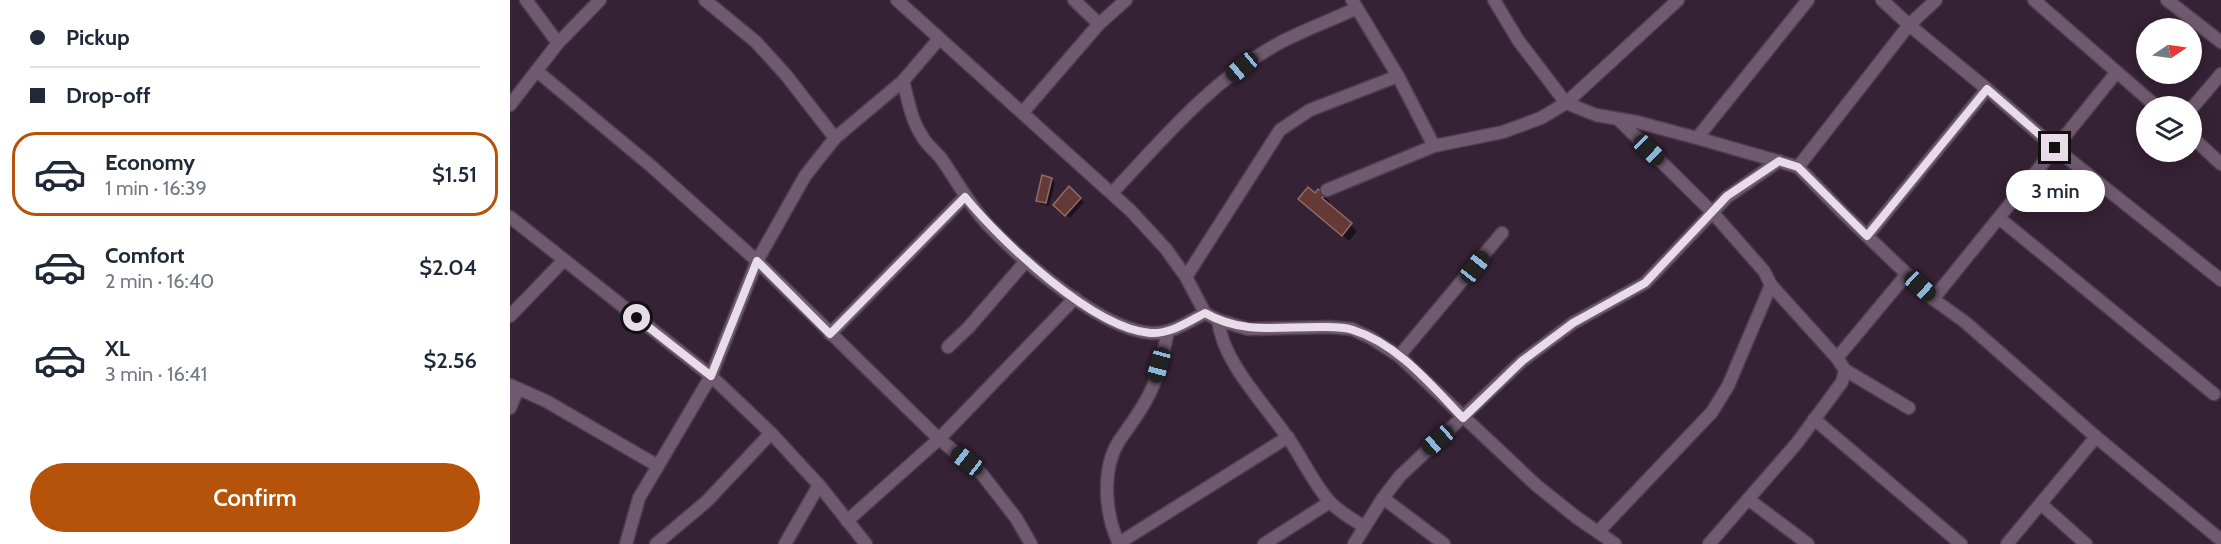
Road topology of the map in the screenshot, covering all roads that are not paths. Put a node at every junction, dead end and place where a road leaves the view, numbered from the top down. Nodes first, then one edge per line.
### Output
1 (526, 0) edge
2 (600, 0) edge
3 (705, 0) edge
4 (897, 0) edge
5 (1074, 0) edge
6 (1126, 0) edge
7 (1494, 0) edge
8 (1808, 0) edge
9 (1882, 0) edge
10 (1936, 0) edge
11 (2034, 0) edge
12 (2167, 0) edge
13 (1672, 2) edge
14 (1354, 4) edge
15 (1099, 24) junction
16 (1909, 26) junction
17 (939, 39) junction
18 (2221, 42) edge
19 (558, 43) junction
20 (538, 72) junction
21 (2116, 72) junction
22 (2221, 74) edge
23 (1398, 76) junction
24 (903, 81) junction
25 (1987, 89) junction
26 (2144, 96) edge
27 (2202, 96) edge
28 (1566, 103) junction
29 (510, 105) edge
30 (1023, 112) junction
31 (1617, 119) junction
32 (836, 138) junction
33 (1697, 138) junction
34 (1434, 146) junction
35 (2202, 146) edge
36 (2055, 148) junction
37 (1779, 161) junction
38 (2221, 164) edge
39 (1798, 167) junction
40 (1327, 190) dead end
41 (1112, 193) junction
42 (965, 197) junction
43 (1712, 212) junction
44 (510, 217) edge
45 (1999, 219) junction
46 (1502, 233) dead end
47 (1867, 236) junction
48 (563, 261) junction
49 (757, 261) junction
50 (1026, 261) junction
51 (1906, 274) junction
52 (1186, 277) junction
53 (2221, 280) edge
54 (1771, 285) junction
55 (1075, 298) junction
56 (1933, 298) junction
57 (1205, 313) junction
58 (510, 316) edge
59 (1218, 320) junction
60 (1168, 332) junction
61 (830, 334) junction
62 (948, 347) dead end
63 (1399, 356) junction
64 (1837, 358) junction
65 (1845, 370) junction
66 (711, 376) junction
67 (514, 387) edge
68 (2214, 394) dead end
69 (510, 408) edge
70 (1909, 408) dead end
71 (1463, 418) junction
72 (1814, 419) junction
73 (771, 433) junction
74 (1288, 437) junction
75 (2096, 437) junction
76 (939, 439) junction
77 (658, 466) junction
78 (819, 485) junction
79 (1383, 498) junction
80 (1748, 499) junction
81 (1329, 502) junction
82 (2041, 504) junction
83 (847, 521) junction
84 (1365, 527) junction
85 (1598, 532) junction
86 (2221, 540) edge
87 (1119, 543) edge
88 (626, 544) edge
89 (656, 544) edge
90 (785, 544) edge
91 (866, 544) edge
92 (1031, 544) edge
93 (1264, 544) edge
94 (1354, 544) edge
95 (1444, 544) edge
96 (1615, 544) edge
97 (1709, 544) edge
98 (1808, 544) edge
99 (1961, 544) edge
100 (2007, 544) edge
101 (2086, 544) edge

1 - 19 street
2 - 19 street
3 - 32 street
4 - 17 street
5 - 15 street
6 - 15 street
7 - 28 street
8 - 33 street
9 - 16 street
10 - 16 street
11 - 21 street
12 - 18 street
13 - 28 street
14 - 23 street
14 - 41 street
15 - 30 street
16 - 25 street
16 - 39 street
17 - 24 street
17 - 30 street
19 - 20 street
20 - 29 street
20 - 49 street
21 - 26 street
21 - 36 street
22 - 27 street
23 - 34 street
23 - 52 street
24 - 32 street
24 - 42 street
25 - 36 street
25 - 47 street
28 - 31 street
28 - 34 street
30 - 41 street
31 - 33 street
31 - 43 street
32 - 49 street
33 - 37 street
34 - 40 street
35 - 38 street
36 - 45 street
36 - 53 street
37 - 39 street
37 - 43 street
39 - 47 street
41 - 52 street
42 - 50 street
42 - 61 street
43 - 54 street
43 - 71 street
44 - 48 street
45 - 56 street
45 - 68 street
46 - 63 street
47 - 51 street
48 - 58 street
48 - 66 street
49 - 61 street
49 - 66 street
50 - 55 street
50 - 62 street
51 - 56 street
51 - 64 street
52 - 57 street
54 - 64 street
54 - 85 street
55 - 60 street
55 - 76 street
56 - 75 street
57 - 59 street
57 - 60 street
59 - 63 street
59 - 74 street
60 - 87 street
61 - 76 street
63 - 71 street
64 - 65 street
65 - 70 street
65 - 72 street
66 - 73 street
66 - 77 street
67 - 69 street
67 - 77 street
71 - 79 street
71 - 85 street
72 - 80 street
72 - 99 street
73 - 78 street
73 - 89 street
74 - 81 street
74 - 87 street
75 - 82 street
75 - 86 street
76 - 83 street
76 - 92 street
77 - 88 street
78 - 83 street
78 - 90 street
79 - 84 street
79 - 95 street
80 - 97 street
80 - 98 street
81 - 84 street
81 - 93 street
82 - 100 street
82 - 101 street
83 - 91 street
84 - 94 street
85 - 96 street

